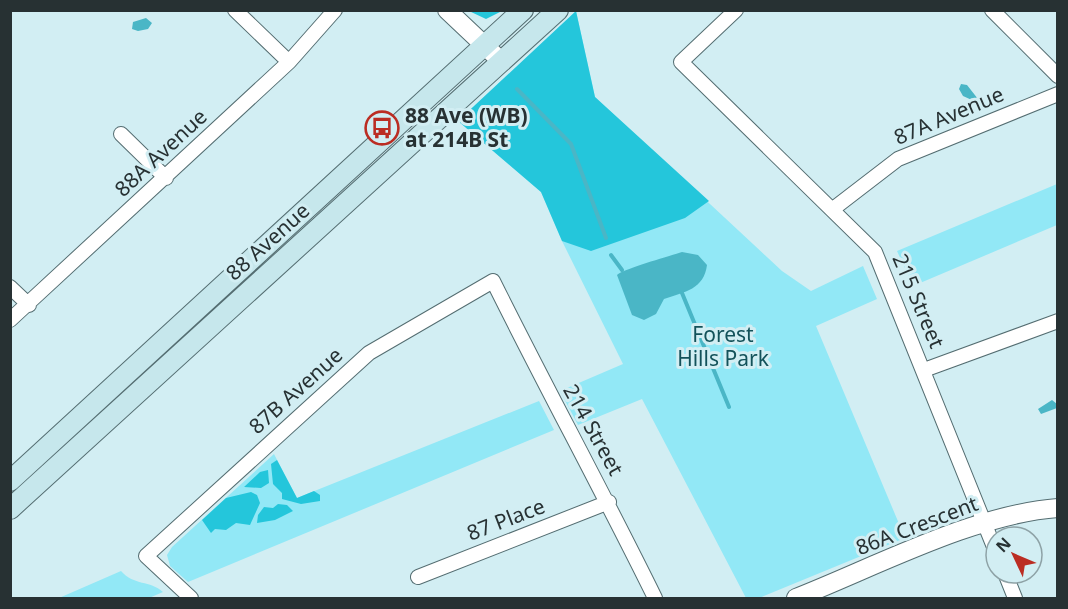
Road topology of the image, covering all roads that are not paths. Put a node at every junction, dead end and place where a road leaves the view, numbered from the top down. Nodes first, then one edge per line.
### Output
1 (235, 10) edge
2 (335, 10) edge
3 (447, 10) edge
4 (523, 10) edge
5 (558, 10) edge
6 (736, 10) edge
7 (992, 10) edge
8 (485, 46) junction
9 (289, 62) junction
10 (502, 62) junction
11 (1058, 76) edge
12 (1058, 94) edge
13 (122, 134) dead end
14 (166, 178) junction
15 (833, 209) junction
16 (493, 281) joint
17 (10, 286) edge
18 (29, 305) junction
19 (10, 320) edge
20 (1058, 321) edge
21 (924, 370) junction
22 (10, 482) edge
23 (609, 502) junction
24 (1058, 508) edge
25 (10, 509) edge
26 (984, 523) junction
27 (418, 577) dead end
28 (191, 598) edge
29 (656, 598) edge
30 (796, 598) edge

1 - 9 street
2 - 9 street, 88A Avenue
3 - 8 street
4 - 8 main road, 88 Avenue
5 - 10 main road, 88 Avenue
6 - 15 street, 215 Street
7 - 11 street
8 - 10 street
8 - 22 main road, 88 Avenue
9 - 14 street, 88A Avenue
10 - 25 main road, 88 Avenue
12 - 15 street, 87A Avenue
13 - 14 street
14 - 18 street, 88A Avenue
15 - 21 street, 215 Street
16 - 23 street, 214 Street
16 - 28 street, 87B Avenue
17 - 18 street
18 - 19 street, 88A Avenue
20 - 21 street
21 - 26 street, 215 Street
23 - 27 street, 87 Place
23 - 29 street, 214 Street
24 - 26 street, 86A Crescent
26 - 30 street, 86A Crescent

